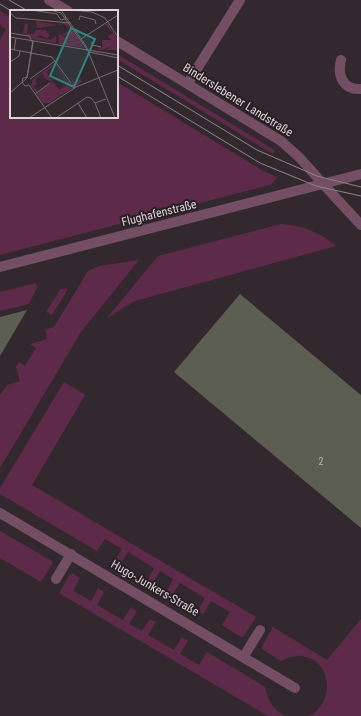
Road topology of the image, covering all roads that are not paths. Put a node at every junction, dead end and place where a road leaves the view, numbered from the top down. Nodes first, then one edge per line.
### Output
1 (49, 0) edge
2 (240, 0) edge
3 (66, 10) edge
4 (118, 42) edge
5 (340, 60) dead end
6 (188, 83) junction
7 (361, 88) edge
8 (361, 174) edge
9 (323, 184) junction
10 (361, 225) edge
11 (0, 267) edge
12 (0, 513) edge
13 (71, 554) junction
14 (56, 579) dead end
15 (260, 630) dead end
16 (244, 656) junction
17 (295, 688) dead end

1 - 3 street
2 - 6 street
4 - 6 street, Binderslebener Landstraße
5 - 7 street
6 - 9 street, Binderslebener Landstraße
8 - 9 street
9 - 10 street, Binderslebener Landstraße
9 - 11 street, Flughafenstraße
12 - 13 street, Hugo-Junkers-Straße
13 - 14 street
13 - 16 street, Hugo-Junkers-Straße
15 - 16 street
16 - 17 street, Hugo-Junkers-Straße

